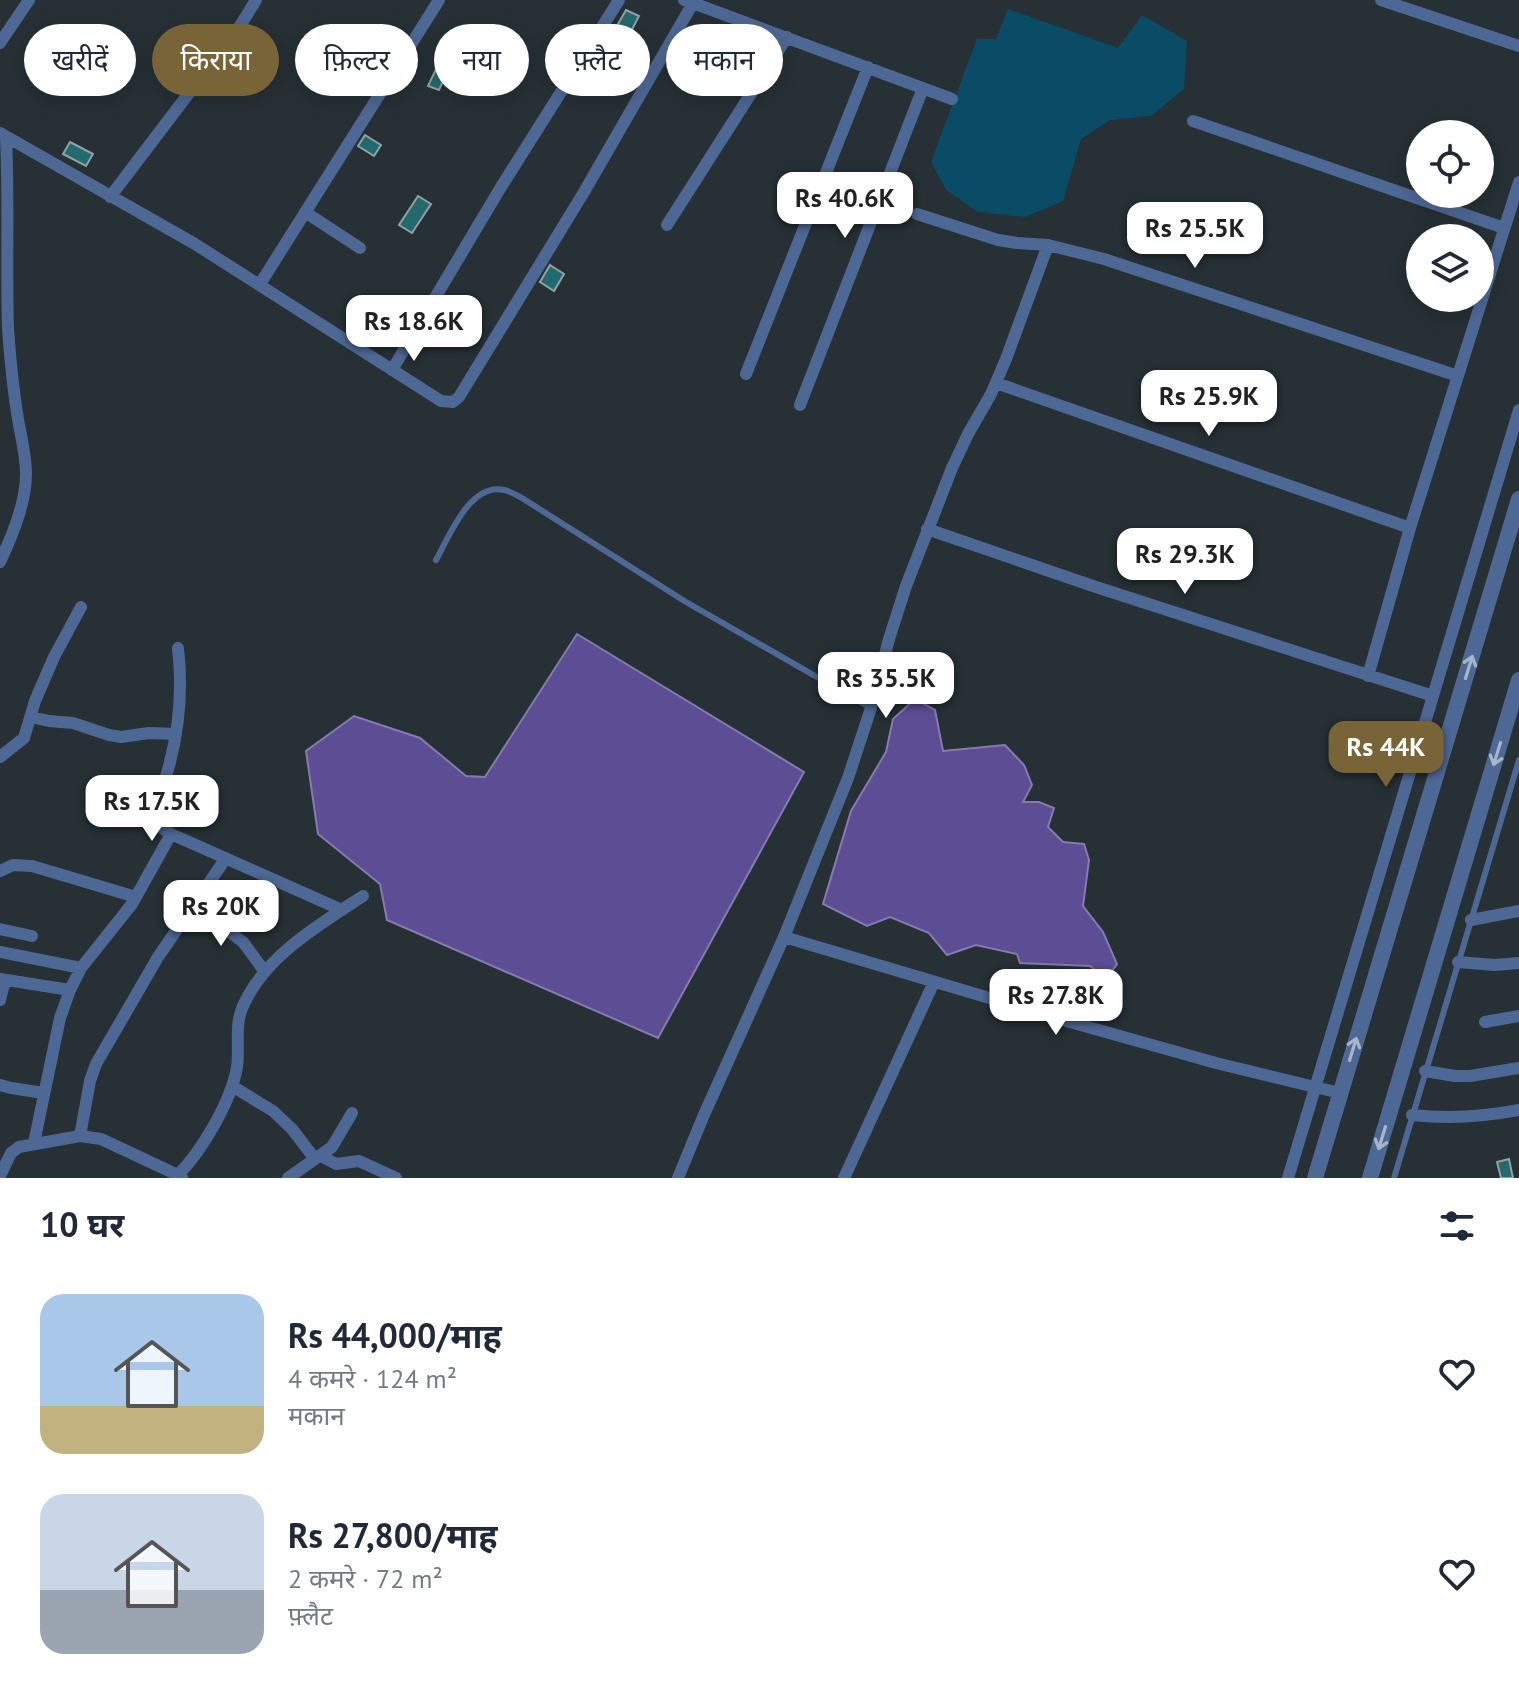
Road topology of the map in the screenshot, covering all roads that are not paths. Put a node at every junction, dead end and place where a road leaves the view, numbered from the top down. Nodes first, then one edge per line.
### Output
1 (29, 0) edge
2 (256, 0) edge
3 (439, 0) edge
4 (619, 0) edge
5 (1384, 0) edge
6 (689, 2) edge
7 (787, 37) junction
8 (0, 43) edge
9 (1519, 46) edge
10 (868, 67) junction
11 (923, 88) junction
12 (952, 99) dead end
13 (1193, 121) dead end
14 (3, 135) edge
15 (1519, 182) edge
16 (110, 197) junction
17 (305, 212) junction
18 (917, 214) dead end
19 (667, 225) dead end
20 (1504, 228) junction
21 (1048, 245) junction
22 (360, 248) dead end
23 (260, 284) junction
24 (392, 370) junction
25 (746, 374) dead end
26 (1458, 376) junction
27 (996, 383) junction
28 (800, 405) dead end
29 (1519, 410) edge
30 (1519, 499) edge
31 (1410, 528) junction
32 (927, 529) junction
33 (436, 560) dead end
34 (0, 562) edge
35 (81, 607) dead end
36 (178, 648) dead end
37 (1368, 676) junction
38 (1519, 680) edge
39 (1433, 696) junction
40 (871, 708) junction
41 (31, 717) junction
42 (176, 734) junction
43 (6, 744) edge
44 (0, 757) edge
45 (1519, 760) edge
46 (171, 834) junction
47 (226, 858) junction
48 (0, 871) edge
49 (363, 896) dead end
50 (136, 897) junction
51 (194, 906) junction
52 (342, 910) junction
53 (1519, 911) edge
54 (1471, 920) junction
55 (0, 929) edge
56 (32, 936) dead end
57 (784, 937) junction
58 (0, 952) edge
59 (1458, 962) junction
60 (1519, 963) edge
61 (81, 968) junction
62 (265, 972) junction
63 (2, 979) edge
64 (934, 982) junction
65 (70, 990) junction
66 (0, 1000) edge
67 (1519, 1016) edge
68 (1485, 1022) dead end
69 (1519, 1068) edge
70 (1425, 1071) junction
71 (0, 1085) edge
72 (232, 1086) junction
73 (1315, 1087) junction
74 (44, 1093) junction
75 (1340, 1093) junction
76 (1519, 1110) edge
77 (352, 1113) dead end
78 (1412, 1115) junction
79 (80, 1136) junction
80 (34, 1143) junction
81 (318, 1158) junction
82 (0, 1176) edge
83 (180, 1177) edge
84 (288, 1178) edge
85 (396, 1178) edge
86 (678, 1178) edge
87 (844, 1178) edge
88 (1288, 1178) edge
89 (1315, 1178) edge
90 (1370, 1178) edge
91 (1394, 1178) edge

1 - 8 street
2 - 16 street
3 - 17 street
4 - 24 street
5 - 9 street
6 - 7 street
6 - 24 street
7 - 10 street
7 - 19 street
10 - 11 street
10 - 25 street
11 - 12 street
11 - 28 street
13 - 20 street
14 - 16 street
14 - 34 street
15 - 20 street
16 - 23 street
17 - 22 street
17 - 23 street
18 - 21 street
20 - 26 street
21 - 26 street
21 - 27 street
23 - 24 street
26 - 31 street
27 - 31 street
27 - 32 street
29 - 39 street
75 -> 30 street
31 - 37 street
32 - 37 street
32 - 40 street
33 - 40 lane
35 - 41 street
36 - 42 street
37 - 39 street
38 -> 90 street
39 - 73 street
40 - 57 street
41 - 42 street
41 - 43 street
42 - 46 street
43 - 44 street
45 - 54 lane
46 - 47 street
46 - 50 street
47 - 51 street
47 - 52 street
48 - 50 street
49 - 52 street
50 - 61 street
51 - 62 street
51 - 79 street
52 - 62 street
53 - 54 street
54 - 59 lane
55 - 56 street
57 - 64 street
57 - 86 street
58 - 61 street
59 - 60 street
59 - 70 lane
61 - 65 street
62 - 72 street
63 - 65 street
63 - 66 street
64 - 73 street
64 - 87 street
65 - 74 street
67 - 68 street
69 - 70 street
70 - 78 lane
71 - 74 street
72 - 81 street
72 - 83 street
73 - 75 street
73 - 88 street
74 - 80 street
75 - 89 street
76 - 78 street
77 - 81 street
78 - 91 lane
79 - 80 street
79 - 83 street
80 - 82 street
81 - 84 street
81 - 85 street

